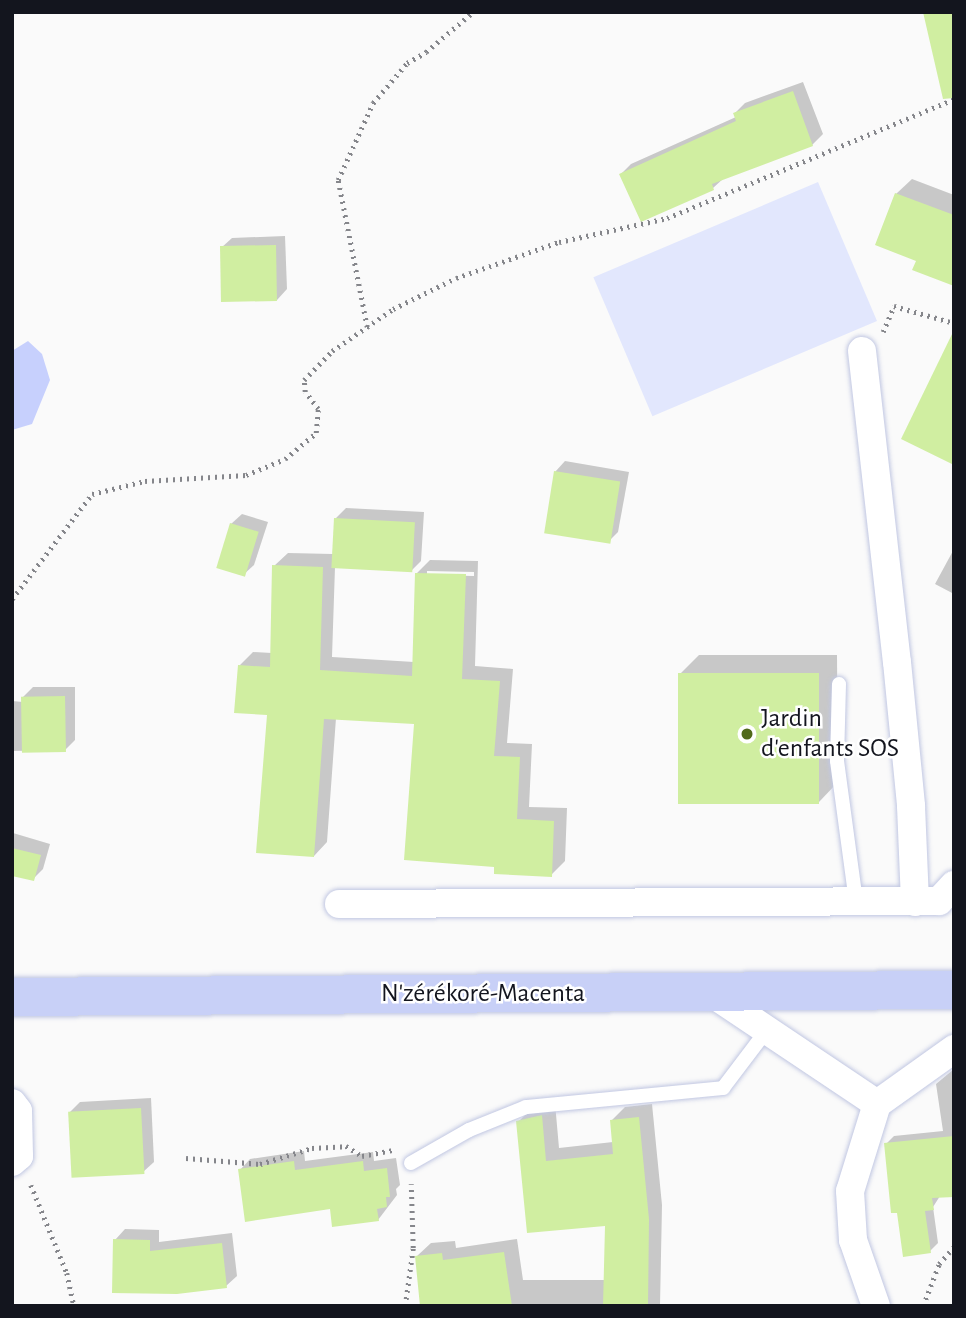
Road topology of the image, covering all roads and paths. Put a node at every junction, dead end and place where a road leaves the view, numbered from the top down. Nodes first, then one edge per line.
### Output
1 (473, 12) edge
2 (954, 99) edge
3 (954, 323) edge
4 (367, 327) junction
5 (862, 351) joint
6 (12, 599) edge
7 (839, 684) dead end
8 (940, 897) edge
9 (856, 902) junction
10 (339, 904) dead end
11 (954, 990) edge
12 (710, 992) junction
13 (12, 998) edge
14 (767, 1030) junction
15 (954, 1049) edge
16 (12, 1103) edge
17 (877, 1104) junction
18 (186, 1158) dead end
19 (15, 1159) edge
20 (411, 1163) junction
21 (954, 1247) edge
22 (75, 1306) edge
23 (405, 1306) edge
24 (876, 1306) edge
25 (923, 1306) edge

1 - 4 path
2 - 4 path
3 - 5 path
4 - 6 path
5 - 8 street
7 - 9 lane
8 - 9 street
9 - 10 street
11 - 12 highway, N'zérékoré-Macenta
12 - 13 highway, N'zérékoré-Macenta
12 - 14 street
14 - 17 street
14 - 20 lane
15 - 17 street
16 - 19 street
17 - 24 street
18 - 20 path
19 - 22 path
20 - 23 path
21 - 25 path

